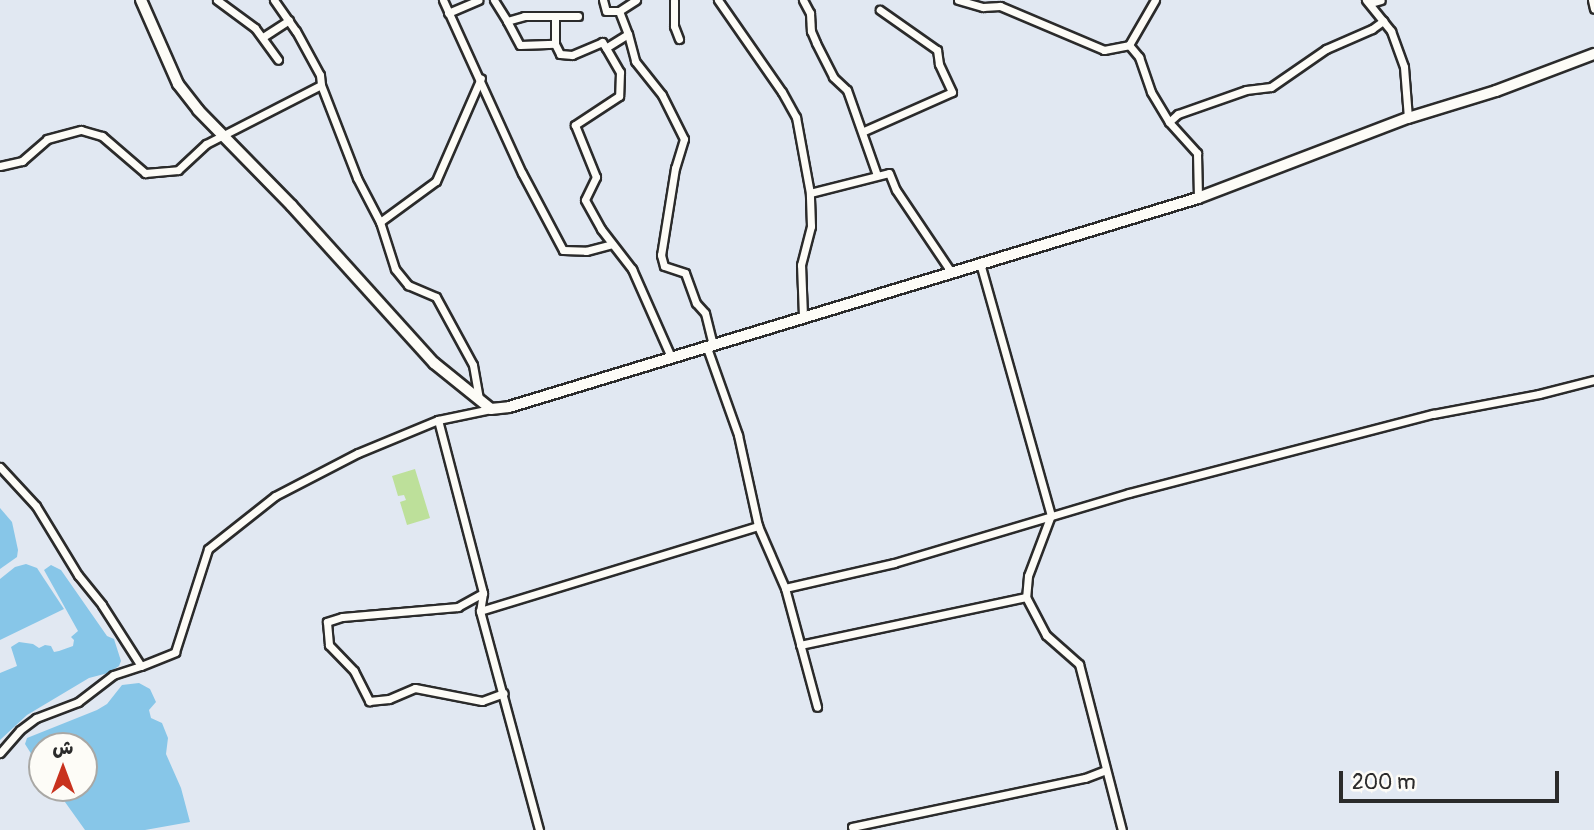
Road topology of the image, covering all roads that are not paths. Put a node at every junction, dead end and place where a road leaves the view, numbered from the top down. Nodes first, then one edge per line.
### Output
1 (141, 0) edge
2 (217, 0) edge
3 (274, 0) edge
4 (443, 0) edge
5 (478, 0) edge
6 (494, 0) edge
7 (604, 0) edge
8 (636, 0) edge
9 (674, 0) edge
10 (718, 0) edge
11 (803, 0) edge
12 (958, 0) edge
13 (1155, 0) edge
14 (1381, 0) edge
15 (1592, 0) edge
16 (1368, 2) edge
17 (1594, 9) edge
18 (880, 10) dead end
19 (619, 11) junction
20 (448, 13) junction
21 (578, 16) dead end
22 (555, 17) junction
23 (289, 20) junction
24 (507, 20) junction
25 (1383, 20) junction
26 (628, 34) junction
27 (263, 37) junction
28 (678, 39) dead end
29 (555, 44) junction
30 (1129, 45) junction
31 (606, 48) junction
32 (1594, 54) edge
33 (278, 60) dead end
34 (481, 78) junction
35 (321, 85) junction
36 (1408, 118) junction
37 (1169, 122) junction
38 (864, 131) junction
39 (222, 136) junction
40 (0, 166) edge
41 (877, 175) junction
42 (810, 194) junction
43 (1198, 198) junction
44 (380, 222) junction
45 (612, 244) junction
46 (980, 263) junction
47 (951, 272) junction
48 (803, 317) junction
49 (710, 345) junction
50 (671, 357) junction
51 (1594, 380) edge
52 (479, 400) junction
53 (491, 409) junction
54 (438, 420) junction
55 (0, 467) edge
56 (1051, 515) junction
57 (758, 526) junction
58 (785, 588) junction
59 (483, 593) junction
60 (1026, 597) junction
61 (480, 611) junction
62 (800, 645) junction
63 (141, 666) junction
64 (504, 693) junction
65 (817, 707) dead end
66 (0, 753) edge
67 (1106, 770) junction
68 (852, 827) dead end
69 (540, 830) edge
70 (1122, 830) edge

1 - 39 street
2 - 27 street
3 - 23 street
4 - 20 street
5 - 20 street
6 - 24 street
7 - 19 street
8 - 19 street
9 - 28 street
10 - 42 street
11 - 38 street
12 - 30 street
13 - 30 street
14 - 16 street
15 - 17 street
16 - 25 street
18 - 38 street
19 - 26 street
20 - 34 street
21 - 22 street
22 - 24 street
22 - 29 street
23 - 27 street
23 - 35 street
24 - 29 street
25 - 36 street
25 - 37 street
26 - 31 street
26 - 49 street
27 - 33 street
29 - 31 street
30 - 37 street
31 - 45 street
32 - 36 street
34 - 44 street
34 - 45 street
35 - 39 street
35 - 44 street
36 - 43 street
37 - 43 street
38 - 41 street
39 - 40 street
39 - 52 street
41 - 42 street
41 - 47 street
42 - 48 street
43 - 46 street
44 - 52 street
45 - 50 street
46 - 47 street
46 - 56 street
47 - 48 street
48 - 49 street
49 - 50 street
49 - 57 street
50 - 53 street
51 - 56 street
52 - 53 street
53 - 54 street
54 - 59 street
54 - 63 street
55 - 63 street
56 - 58 street
56 - 60 street
57 - 58 street
57 - 61 street
58 - 62 street
59 - 61 street
59 - 64 street
60 - 62 street
60 - 67 street
61 - 64 street
62 - 65 street
63 - 66 street
64 - 69 street
67 - 68 street
67 - 70 street

